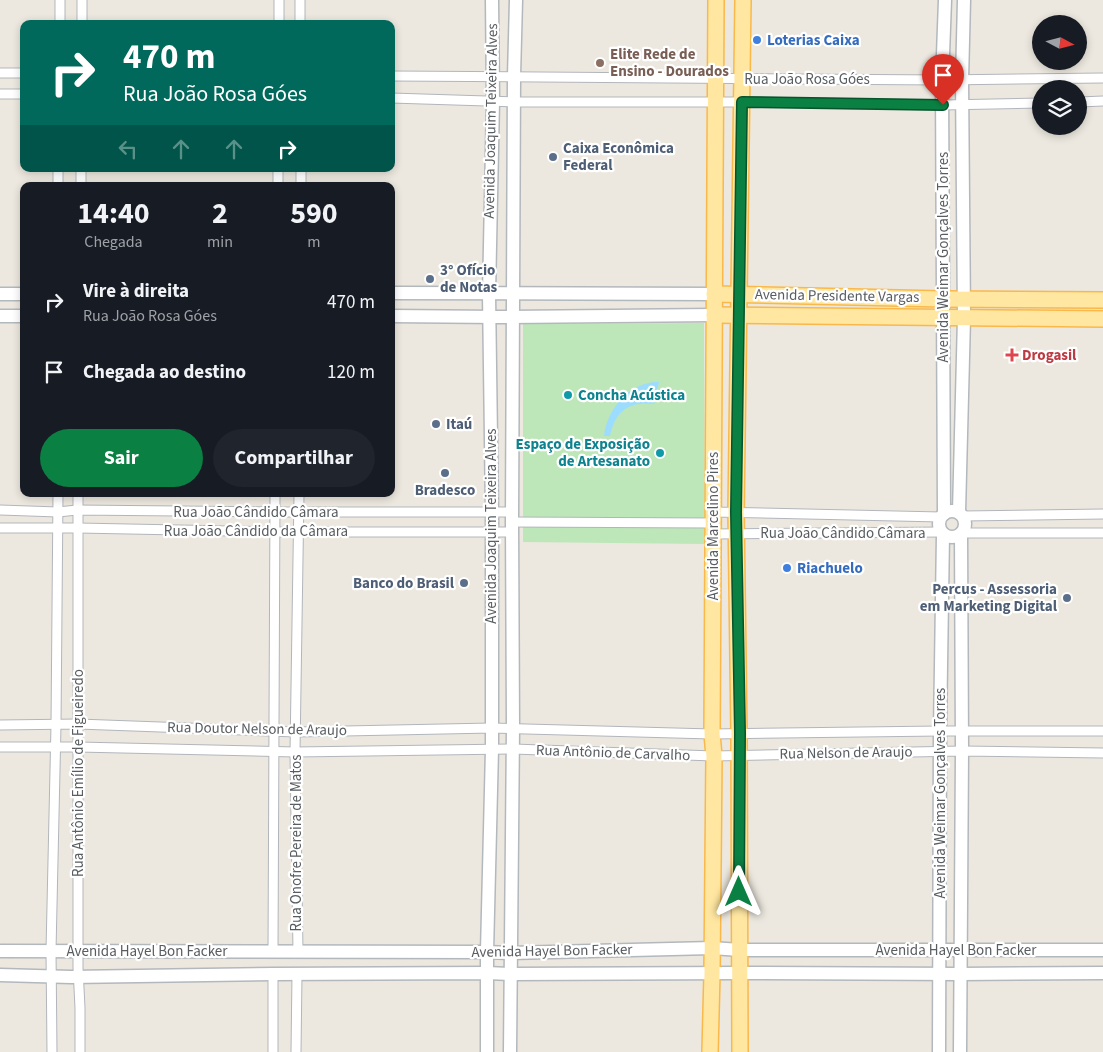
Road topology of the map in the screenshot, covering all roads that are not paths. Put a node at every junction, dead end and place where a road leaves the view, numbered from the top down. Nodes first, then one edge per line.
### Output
1 (60, 0) edge
2 (82, 0) edge
3 (280, 0) edge
4 (300, 0) edge
5 (492, 0) edge
6 (516, 0) edge
7 (716, 0) edge
8 (743, 0) edge
9 (944, 0) edge
10 (964, 0) edge
11 (60, 20) edge
12 (82, 20) edge
13 (279, 20) edge
14 (300, 20) edge
15 (0, 73) edge
16 (20, 73) edge
17 (395, 76) edge
18 (514, 76) junction
19 (492, 77) junction
20 (1103, 78) edge
21 (716, 79) junction
22 (741, 79) junction
23 (943, 80) junction
24 (962, 80) junction
25 (0, 94) edge
26 (20, 94) edge
27 (395, 98) edge
28 (493, 101) junction
29 (1103, 101) edge
30 (514, 102) junction
31 (742, 102) junction
32 (1087, 102) edge
33 (716, 103) junction
34 (1032, 103) edge
35 (963, 104) junction
36 (943, 105) junction
37 (395, 293) edge
38 (0, 294) edge
39 (20, 294) edge
40 (489, 294) junction
41 (513, 294) junction
42 (714, 294) junction
43 (739, 294) junction
44 (847, 296) junction
45 (944, 299) junction
46 (963, 299) junction
47 (1103, 300) edge
48 (714, 315) junction
49 (738, 315) junction
50 (0, 316) edge
51 (20, 316) edge
52 (395, 316) edge
53 (513, 317) junction
54 (847, 317) junction
55 (490, 318) junction
56 (944, 318) junction
57 (964, 318) junction
58 (1103, 319) edge
59 (58, 497) edge
60 (78, 497) edge
61 (275, 497) edge
62 (299, 497) edge
63 (0, 510) edge
64 (77, 510) junction
65 (58, 512) junction
66 (275, 512) junction
67 (299, 512) junction
68 (492, 512) junction
69 (736, 512) junction
70 (961, 514) junction
71 (1103, 514) edge
72 (942, 515) junction
73 (512, 522) junction
74 (713, 523) junction
75 (0, 528) edge
76 (78, 528) junction
77 (58, 529) junction
78 (491, 531) junction
79 (275, 532) junction
80 (299, 532) junction
81 (943, 533) junction
82 (962, 533) junction
83 (1103, 533) edge
84 (737, 534) junction
85 (0, 724) edge
86 (78, 724) junction
87 (56, 725) junction
88 (492, 728) junction
89 (513, 728) junction
90 (274, 731) junction
91 (940, 731) junction
92 (962, 731) junction
93 (1103, 731) edge
94 (296, 732) junction
95 (740, 733) junction
96 (712, 734) junction
97 (0, 747) edge
98 (56, 748) junction
99 (78, 748) junction
100 (492, 749) junction
101 (513, 749) junction
102 (274, 751) junction
103 (940, 751) junction
104 (962, 751) junction
105 (295, 752) junction
106 (1103, 753) edge
107 (714, 756) junction
108 (739, 756) junction
109 (712, 948) junction
110 (51, 950) junction
111 (78, 950) junction
112 (740, 950) junction
113 (940, 950) junction
114 (960, 950) junction
115 (1103, 950) edge
116 (0, 951) edge
117 (273, 952) junction
118 (298, 952) junction
119 (486, 952) junction
120 (510, 953) junction
121 (1103, 972) edge
122 (487, 973) junction
123 (739, 973) junction
124 (273, 974) junction
125 (297, 974) junction
126 (511, 974) junction
127 (712, 974) junction
128 (940, 974) junction
129 (960, 974) junction
130 (0, 975) edge
131 (78, 976) junction
132 (51, 977) junction
133 (52, 1052) edge
134 (80, 1052) edge
135 (272, 1052) edge
136 (296, 1052) edge
137 (487, 1052) edge
138 (510, 1052) edge
139 (710, 1052) edge
140 (740, 1052) edge
141 (939, 1052) edge
142 (960, 1052) edge

1 - 11 street
2 - 12 street
3 - 13 street
4 - 14 street
5 - 19 main road, Avenida Joaquim Teixeira Alves
6 - 18 main road, Avenida Joaquim Teixeira Alves
7 - 21 main road, Avenida Marcelino Pires
8 - 22 main road, Avenida Marcelino Pires
9 - 23 main road, Avenida Weimar Gonçalves Torres
10 - 24 main road, Avenida Weimar Gonçalves Torres
15 - 16 street
17 - 19 street, Rua João Rosa Góes
18 - 19 street, Rua João Rosa Góes
18 - 21 street, Rua João Rosa Góes
18 - 30 main road, Avenida Joaquim Teixeira Alves
19 - 28 main road, Avenida Joaquim Teixeira Alves
20 - 24 street, Rua João Rosa Góes
21 - 22 street, Rua João Rosa Góes
21 - 33 main road, Avenida Marcelino Pires
22 - 23 street, Rua João Rosa Góes
22 - 31 main road, Avenida Marcelino Pires
23 - 24 street, Rua João Rosa Góes
23 - 36 main road, Avenida Weimar Gonçalves Torres
24 - 35 main road, Avenida Weimar Gonçalves Torres
25 - 26 street
27 - 28 street, Rua João Rosa Góes
28 - 30 street, Rua João Rosa Góes
28 - 40 main road, Avenida Joaquim Teixeira Alves
29 - 32 street
30 - 33 street, Rua João Rosa Góes
30 - 41 main road, Avenida Joaquim Teixeira Alves
31 - 33 street, Rua João Rosa Góes
31 - 36 street, Rua João Rosa Góes
31 - 43 main road, Avenida Marcelino Pires
33 - 42 main road, Avenida Marcelino Pires
34 - 35 street, Rua João Rosa Góes
35 - 36 street, Rua João Rosa Góes
35 - 46 main road, Avenida Weimar Gonçalves Torres
36 - 45 main road, Avenida Weimar Gonçalves Torres
37 - 40 main road, Avenida Presidente Vargas
38 - 39 main road
40 - 41 main road, Avenida Presidente Vargas
40 - 55 main road, Avenida Joaquim Teixeira Alves
41 - 42 main road, Avenida Presidente Vargas
41 - 53 main road, Avenida Joaquim Teixeira Alves
42 - 43 main road, Avenida Presidente Vargas
42 - 48 main road, Avenida Marcelino Pires
43 - 44 main road, Avenida Presidente Vargas
43 - 49 main road, Avenida Marcelino Pires
44 - 45 main road, Avenida Presidente Vargas
44 - 54 main road
45 - 46 main road, Avenida Presidente Vargas
45 - 56 main road, Avenida Weimar Gonçalves Torres
46 - 47 main road, Avenida Presidente Vargas
46 - 57 main road, Avenida Weimar Gonçalves Torres
48 - 49 main road, Avenida Presidente Vargas
48 - 53 main road, Avenida Presidente Vargas
48 - 74 main road, Avenida Marcelino Pires
49 - 54 main road, Avenida Presidente Vargas
49 - 69 main road, Avenida Marcelino Pires
50 - 51 main road
52 - 55 main road, Avenida Presidente Vargas
53 - 55 main road, Avenida Presidente Vargas
53 - 73 main road, Avenida Joaquim Teixeira Alves
54 - 56 main road, Avenida Presidente Vargas
55 - 68 main road, Avenida Joaquim Teixeira Alves
56 - 57 main road, Avenida Presidente Vargas
56 - 72 main road, Avenida Weimar Gonçalves Torres
57 - 58 main road, Avenida Presidente Vargas
57 - 70 main road, Avenida Weimar Gonçalves Torres
59 - 65 street, Rua Antônio Emílio de Figueiredo
60 - 64 street, Rua Antônio Emílio de Figueiredo
61 - 66 street, Rua Onofre Pereira de Matos
62 - 67 street, Rua Onofre Pereira de Matos
63 - 65 street, Rua João Cândido Câmara
64 - 65 street, Rua João Cândido Câmara
64 - 66 street, Rua João Cândido Câmara
64 - 76 street, Rua Antônio Emílio de Figueiredo
65 - 77 street, Rua Antônio Emílio de Figueiredo
66 - 67 street, Rua João Cândido Câmara
66 - 79 street, Rua Onofre Pereira de Matos
67 - 68 street, Rua João Cândido Câmara
67 - 80 street, Rua Onofre Pereira de Matos
68 - 73 street, Rua João Cândido Câmara
68 - 78 main road, Avenida Joaquim Teixeira Alves
69 - 72 street, Rua João Cândido Câmara
69 - 74 street, Rua João Cândido Câmara
69 - 84 main road, Avenida Marcelino Pires
70 - 71 street
70 - 72 main road
70 - 82 main road
72 - 81 main road
73 - 74 street, Rua João Cândido Câmara
73 - 78 street, Rua João Cândido da Câmara
73 - 89 main road, Avenida Joaquim Teixeira Alves
74 - 84 street, Rua João Cândido Câmara
74 - 96 main road, Avenida Marcelino Pires
75 - 77 street, Rua João Cândido da Câmara
76 - 77 street, Rua João Cândido da Câmara
76 - 79 street, Rua João Cândido da Câmara
76 - 86 street, Rua Antônio Emílio de Figueiredo
77 - 87 street, Rua Antônio Emílio de Figueiredo
78 - 80 street, Rua João Cândido da Câmara
78 - 88 main road, Avenida Joaquim Teixeira Alves
79 - 80 street, Rua João Cândido da Câmara
79 - 90 street, Rua Onofre Pereira de Matos
80 - 94 street, Rua Onofre Pereira de Matos
81 - 82 main road
81 - 84 street, Rua João Cândido Câmara
81 - 91 main road, Avenida Weimar Gonçalves Torres
82 - 83 street
82 - 92 main road, Avenida Weimar Gonçalves Torres
84 - 95 main road, Avenida Marcelino Pires
85 - 87 street, Rua Doutor Nelson de Araujo
86 - 87 street, Rua Doutor Nelson de Araujo
86 - 90 street, Rua Doutor Nelson de Araujo
86 - 99 street, Rua Antônio Emílio de Figueiredo
87 - 98 street, Rua Antônio Emílio de Figueiredo
88 - 89 street, Rua Doutor Nelson de Araujo
88 - 94 street, Rua Doutor Nelson de Araujo
88 - 100 main road, Avenida Joaquim Teixeira Alves
89 - 96 street, Rua Antônio de Carvalho
89 - 101 main road, Avenida Joaquim Teixeira Alves
90 - 94 street, Rua Doutor Nelson de Araujo
90 - 102 street, Rua Onofre Pereira de Matos
91 - 92 street, Rua Nelson de Araujo
91 - 95 street, Rua Nelson de Araujo
91 - 103 main road, Avenida Weimar Gonçalves Torres
92 - 93 street, Rua Nelson de Araujo
92 - 104 main road, Avenida Weimar Gonçalves Torres
94 - 105 street, Rua Onofre Pereira de Matos
95 - 96 street, Rua Antônio de Carvalho
95 - 108 main road, Avenida Marcelino Pires
96 - 107 main road, Avenida Marcelino Pires
97 - 98 street, Rua Doutor Nelson de Araujo
98 - 99 street, Rua Doutor Nelson de Araujo
98 - 110 street, Rua Antônio Emílio de Figueiredo
99 - 102 street, Rua Doutor Nelson de Araujo
99 - 111 street, Rua Antônio Emílio de Figueiredo
100 - 101 street, Rua Doutor Nelson de Araujo
100 - 105 street, Rua Doutor Nelson de Araujo
100 - 119 main road, Avenida Joaquim Teixeira Alves
101 - 107 street, Rua Antônio de Carvalho
101 - 120 main road, Avenida Joaquim Teixeira Alves
102 - 105 street, Rua Doutor Nelson de Araujo
102 - 117 street, Rua Onofre Pereira de Matos
103 - 104 street, Rua Nelson de Araujo
103 - 108 street, Rua Nelson de Araujo
103 - 113 main road, Avenida Weimar Gonçalves Torres
104 - 106 street, Rua Nelson de Araujo
104 - 114 main road, Avenida Weimar Gonçalves Torres
105 - 118 street, Rua Onofre Pereira de Matos
107 - 108 street, Rua Antônio de Carvalho
107 - 109 main road, Avenida Marcelino Pires
108 - 112 main road, Avenida Marcelino Pires
109 - 112 main road, Avenida Hayel Bon Facker
109 - 120 main road, Avenida Hayel Bon Facker
109 - 127 main road, Avenida Marcelino Pires
110 - 111 main road, Avenida Hayel Bon Facker
110 - 116 main road, Avenida Hayel Bon Facker
110 - 132 street, Rua Antônio Emílio de Figueiredo
111 - 117 main road, Avenida Hayel Bon Facker
111 - 131 street, Rua Antônio Emílio de Figueiredo
112 - 113 main road, Avenida Hayel Bon Facker
112 - 123 main road, Avenida Marcelino Pires
113 - 114 main road, Avenida Hayel Bon Facker
113 - 128 main road, Avenida Weimar Gonçalves Torres
114 - 115 main road, Avenida Hayel Bon Facker
114 - 129 main road, Avenida Weimar Gonçalves Torres
117 - 118 main road, Avenida Hayel Bon Facker
118 - 119 main road, Avenida Hayel Bon Facker
119 - 120 main road, Avenida Hayel Bon Facker
119 - 122 main road, Avenida Joaquim Teixeira Alves
120 - 126 main road, Avenida Joaquim Teixeira Alves
121 - 129 main road, Avenida Hayel Bon Facker
122 - 125 main road, Avenida Hayel Bon Facker
122 - 126 main road, Avenida Hayel Bon Facker
122 - 137 main road, Avenida Joaquim Teixeira Alves
123 - 127 main road, Avenida Hayel Bon Facker
123 - 128 main road, Avenida Hayel Bon Facker
123 - 140 main road, Avenida Marcelino Pires
124 - 125 main road, Avenida Hayel Bon Facker
124 - 131 main road, Avenida Hayel Bon Facker
124 - 135 street
125 - 136 street
126 - 127 main road, Avenida Hayel Bon Facker
126 - 138 main road, Avenida Joaquim Teixeira Alves
127 - 139 main road, Avenida Marcelino Pires
128 - 129 main road, Avenida Hayel Bon Facker
128 - 141 main road, Avenida Weimar Gonçalves Torres
129 - 142 main road, Avenida Weimar Gonçalves Torres
130 - 132 main road, Avenida Hayel Bon Facker
131 - 132 main road, Avenida Hayel Bon Facker
131 - 134 street, Rua Antônio Emílio de Figueiredo
132 - 133 street, Rua Antônio Emílio de Figueiredo

